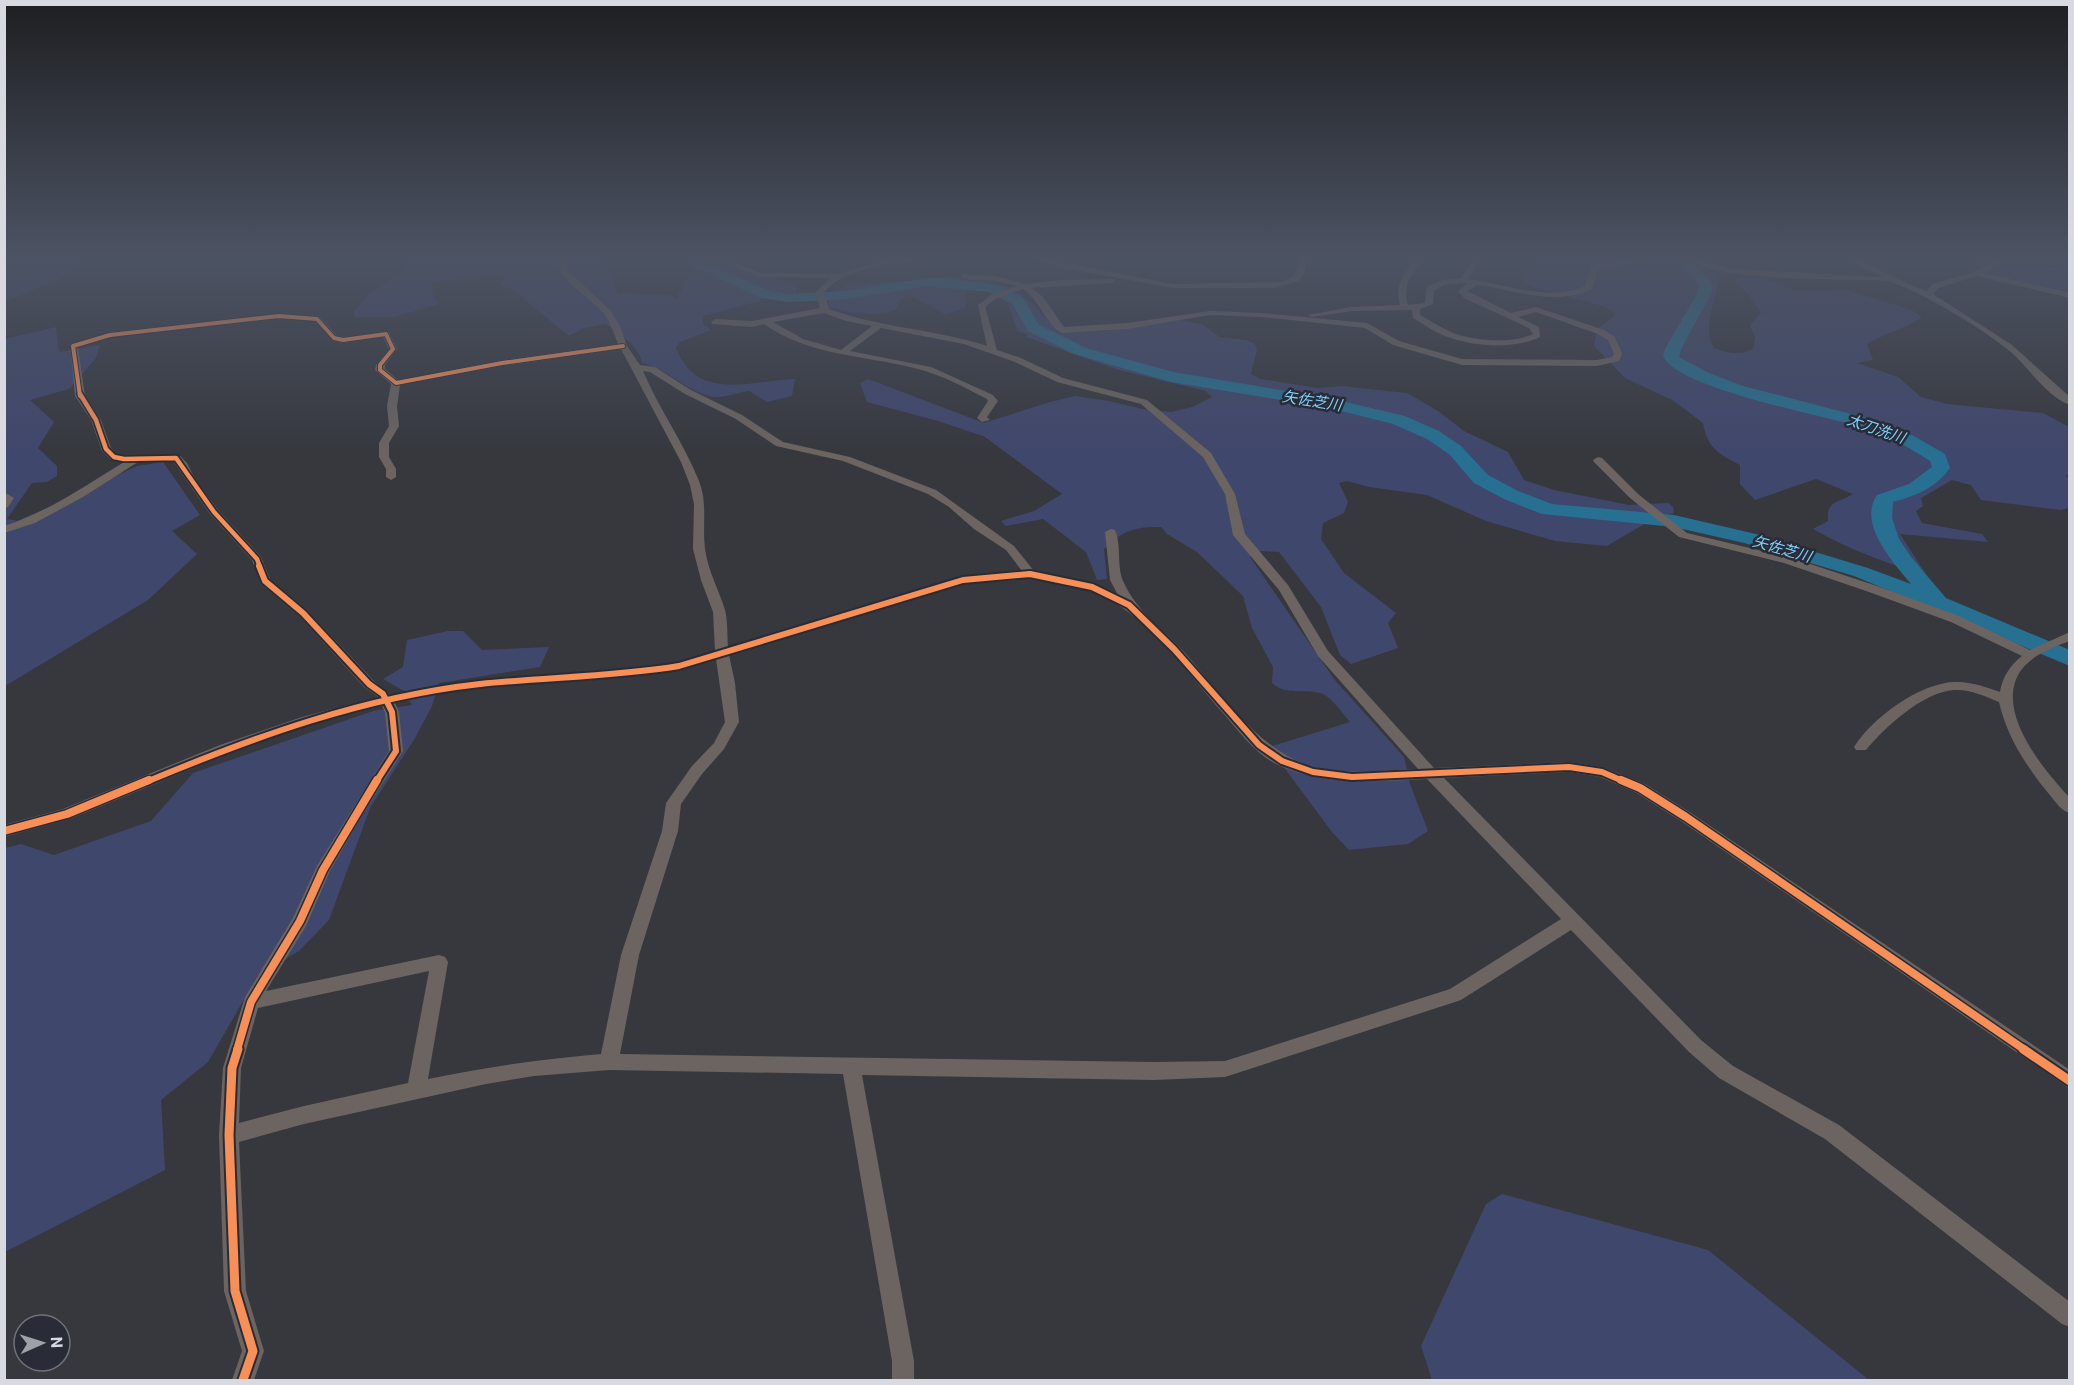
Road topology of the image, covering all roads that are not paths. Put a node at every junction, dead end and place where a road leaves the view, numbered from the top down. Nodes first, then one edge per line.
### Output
1 (207, 323) edge
2 (322, 323) edge
3 (614, 323) edge
4 (727, 323) edge
5 (762, 323) edge
6 (768, 323) edge
7 (867, 323) edge
8 (986, 323) edge
9 (1054, 323) edge
10 (1148, 323) edge
11 (1339, 323) edge
12 (1430, 323) edge
13 (1525, 323) edge
14 (1575, 323) edge
15 (1970, 323) edge
16 (879, 325) junction
17 (623, 346) junction
18 (993, 351) junction
19 (844, 352) junction
20 (637, 368) junction
21 (396, 383) junction
22 (2070, 402) edge
23 (985, 420) dead end
24 (134, 459) junction
25 (1598, 460) dead end
26 (391, 477) dead end
27 (4, 495) edge
28 (4, 505) edge
29 (4, 530) edge
30 (1111, 532) dead end
31 (1030, 574) junction
32 (1129, 605) junction
33 (2070, 636) edge
34 (2033, 653) junction
35 (722, 655) junction
36 (2005, 699) junction
37 (386, 700) junction
38 (1861, 747) dead end
39 (1430, 773) junction
40 (2070, 808) edge
41 (4, 831) edge
42 (1573, 920) junction
43 (251, 1002) junction
44 (609, 1062) junction
45 (851, 1068) junction
46 (2070, 1081) edge
47 (416, 1091) junction
48 (229, 1135) junction
49 (2070, 1316) edge
50 (243, 1380) edge
51 (903, 1380) edge

1 - 24 street
2 - 21 street
3 - 17 street
4 - 5 street
6 - 19 street
7 - 16 street
8 - 18 street
9 - 10 street
11 - 14 street
12 - 13 street
15 - 22 street
16 - 18 street
16 - 19 street
17 - 20 street
17 - 21 street
18 - 39 street
19 - 23 street
20 - 31 street
20 - 35 street
21 - 26 street
24 - 29 street
24 - 37 street
25 - 34 street
27 - 28 street
30 - 32 street
31 - 32 street
31 - 35 street
32 - 39 street
33 - 34 street
34 - 36 street
35 - 37 street
35 - 44 street
36 - 38 street
36 - 40 street
37 - 41 street
37 - 43 street
39 - 42 street
39 - 46 street
42 - 45 street
42 - 49 street
43 - 47 street
43 - 48 street
44 - 45 street
44 - 47 street
45 - 51 street
47 - 48 street
48 - 50 street

